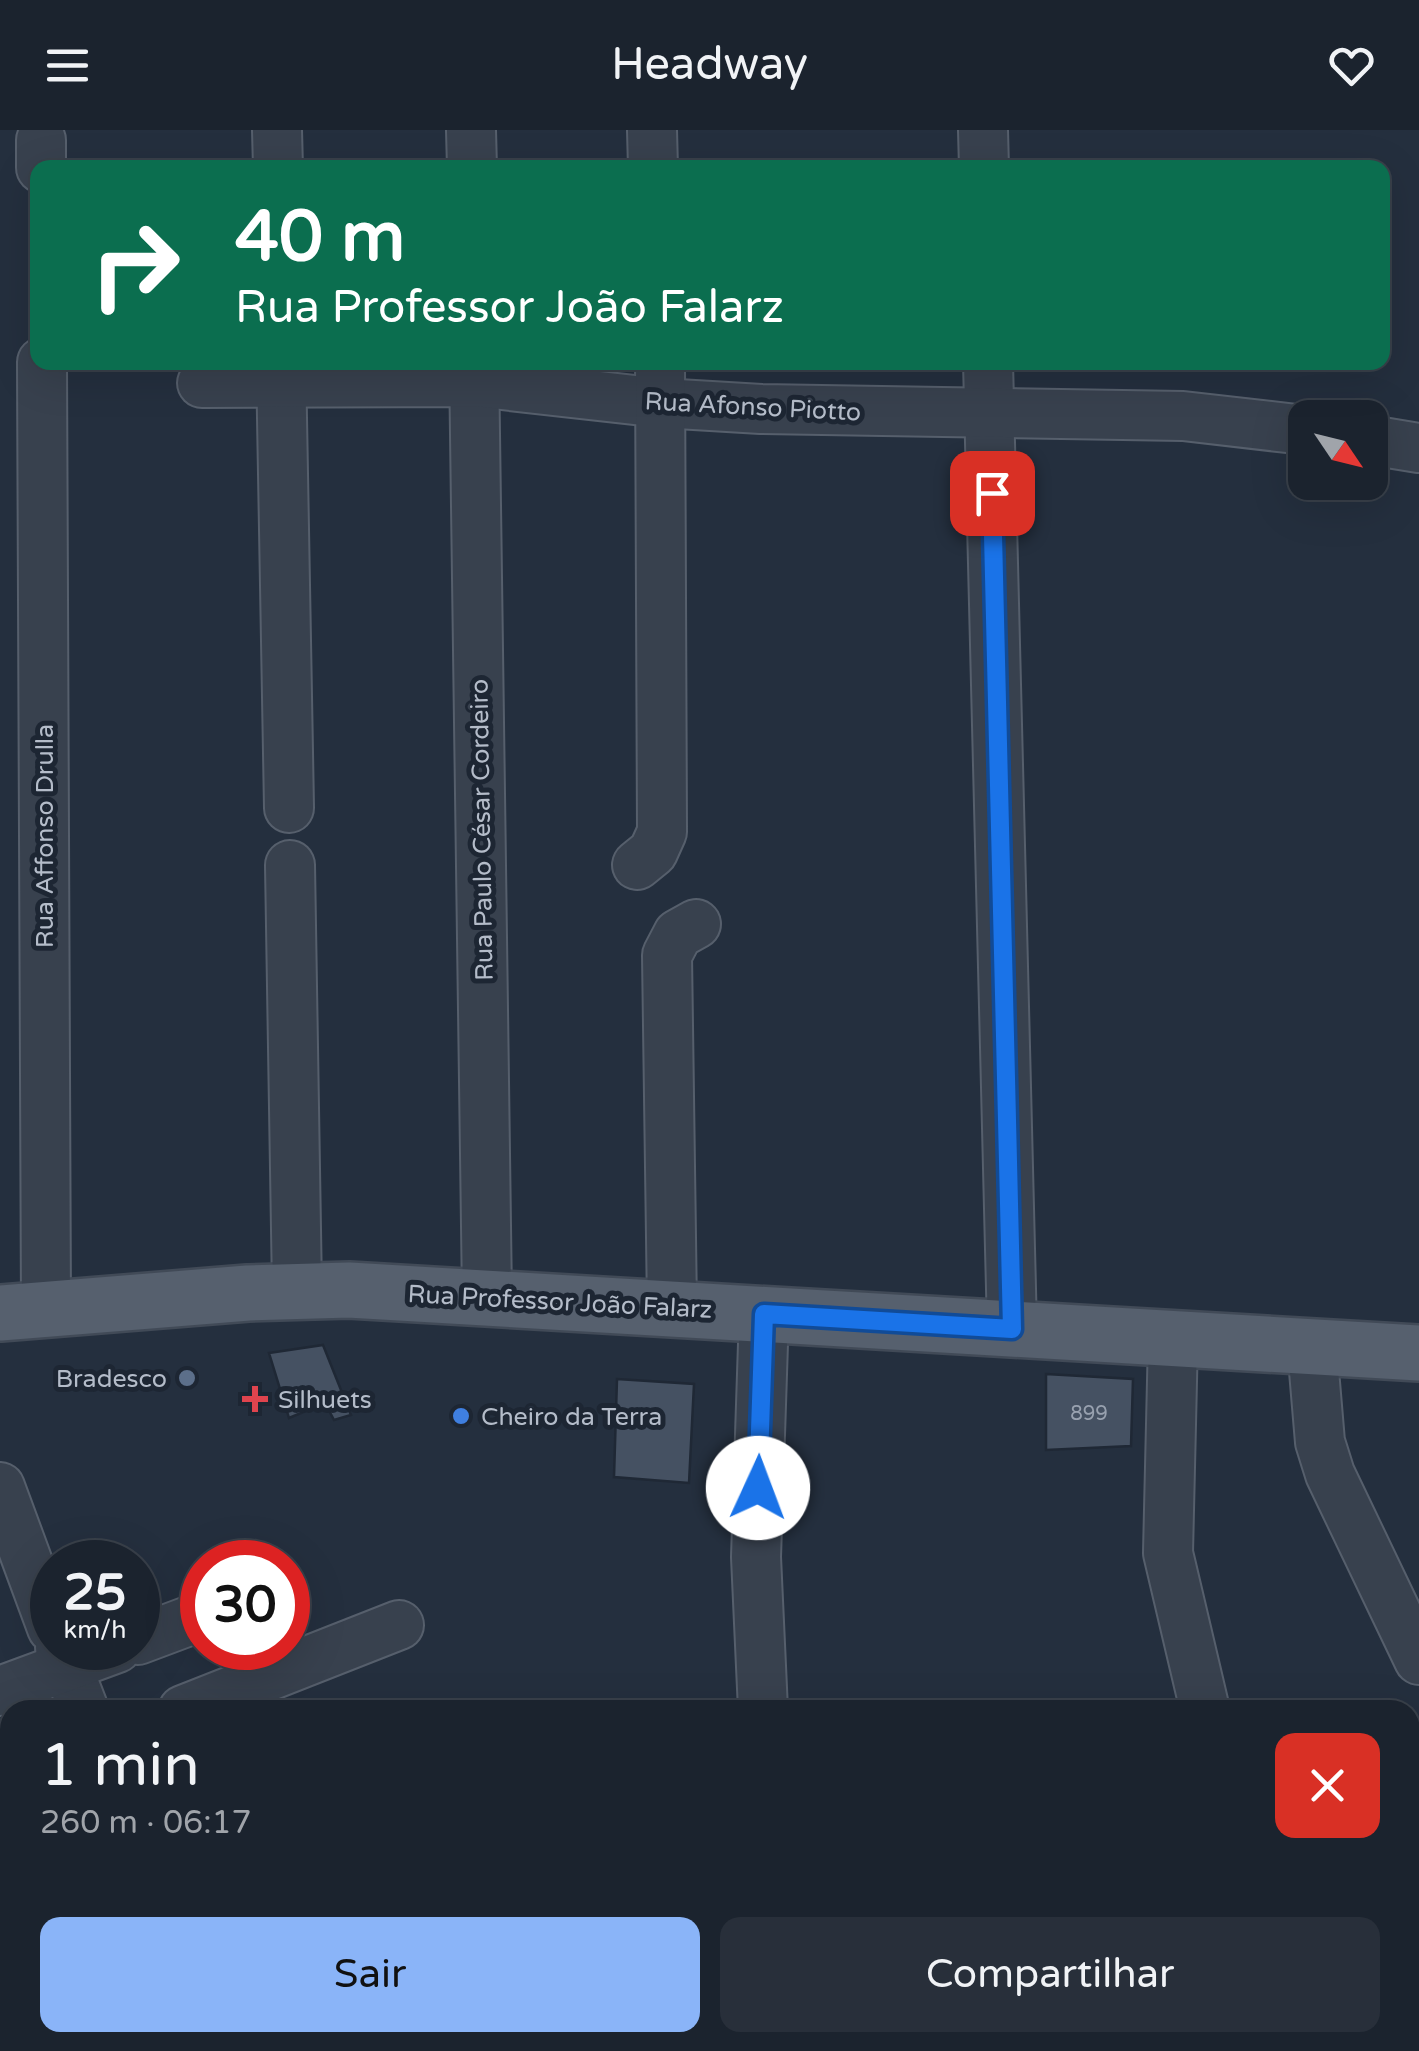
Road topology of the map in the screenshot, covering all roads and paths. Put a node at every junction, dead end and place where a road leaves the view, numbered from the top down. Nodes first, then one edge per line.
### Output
1 (277, 130) edge
2 (471, 130) edge
3 (652, 130) edge
4 (983, 130) edge
5 (278, 160) edge
6 (472, 160) edge
7 (653, 160) edge
8 (984, 160) edge
9 (42, 370) edge
10 (988, 370) edge
11 (474, 372) edge
12 (282, 373) edge
13 (661, 383) edge
14 (202, 384) dead end
15 (990, 413) junction
16 (1288, 428) edge
17 (1388, 443) edge
18 (1419, 448) edge
19 (289, 808) dead end
20 (290, 865) dead end
21 (637, 865) dead end
22 (696, 924) dead end
23 (297, 1290) junction
24 (487, 1297) junction
25 (672, 1308) junction
26 (23, 1312) edge
27 (764, 1314) junction
28 (1012, 1329) junction
29 (1173, 1338) junction
30 (1312, 1347) junction
31 (1419, 1353) edge
32 (0, 1487) edge
33 (16, 1576) edge
34 (30, 1599) edge
35 (399, 1626) dead end
36 (1419, 1660) edge
37 (30, 1669) edge
38 (69, 1670) edge
39 (0, 1691) edge
40 (80, 1700) edge
41 (209, 1700) edge
42 (763, 1700) edge
43 (1204, 1700) edge

1 - 5 street
2 - 6 street
3 - 7 street
4 - 8 street
9 - 26 street, Rua Affonso Drulla
10 - 15 street
11 - 12 street, Rua Afonso Piotto
11 - 13 street, Rua Afonso Piotto
11 - 24 street, Rua Paulo César Cordeiro
12 - 14 street, Rua Afonso Piotto
12 - 19 street
13 - 15 street, Rua Afonso Piotto
13 - 21 street
15 - 16 street, Rua Afonso Piotto
15 - 28 street
17 - 18 street
20 - 23 street
22 - 25 street
23 - 24 main road, Rua Professor João Falarz
23 - 26 main road, Rua Professor João Falarz
24 - 25 main road, Rua Professor João Falarz
25 - 27 main road, Rua Professor João Falarz
27 - 28 main road, Rua Professor João Falarz
27 - 42 street
28 - 29 main road, Rua Professor João Falarz
29 - 30 main road, Rua Professor João Falarz
29 - 43 street
30 - 31 main road, Rua Professor João Falarz
30 - 36 street
32 - 33 street
33 - 34 street
35 - 41 street
37 - 39 street
38 - 40 street

